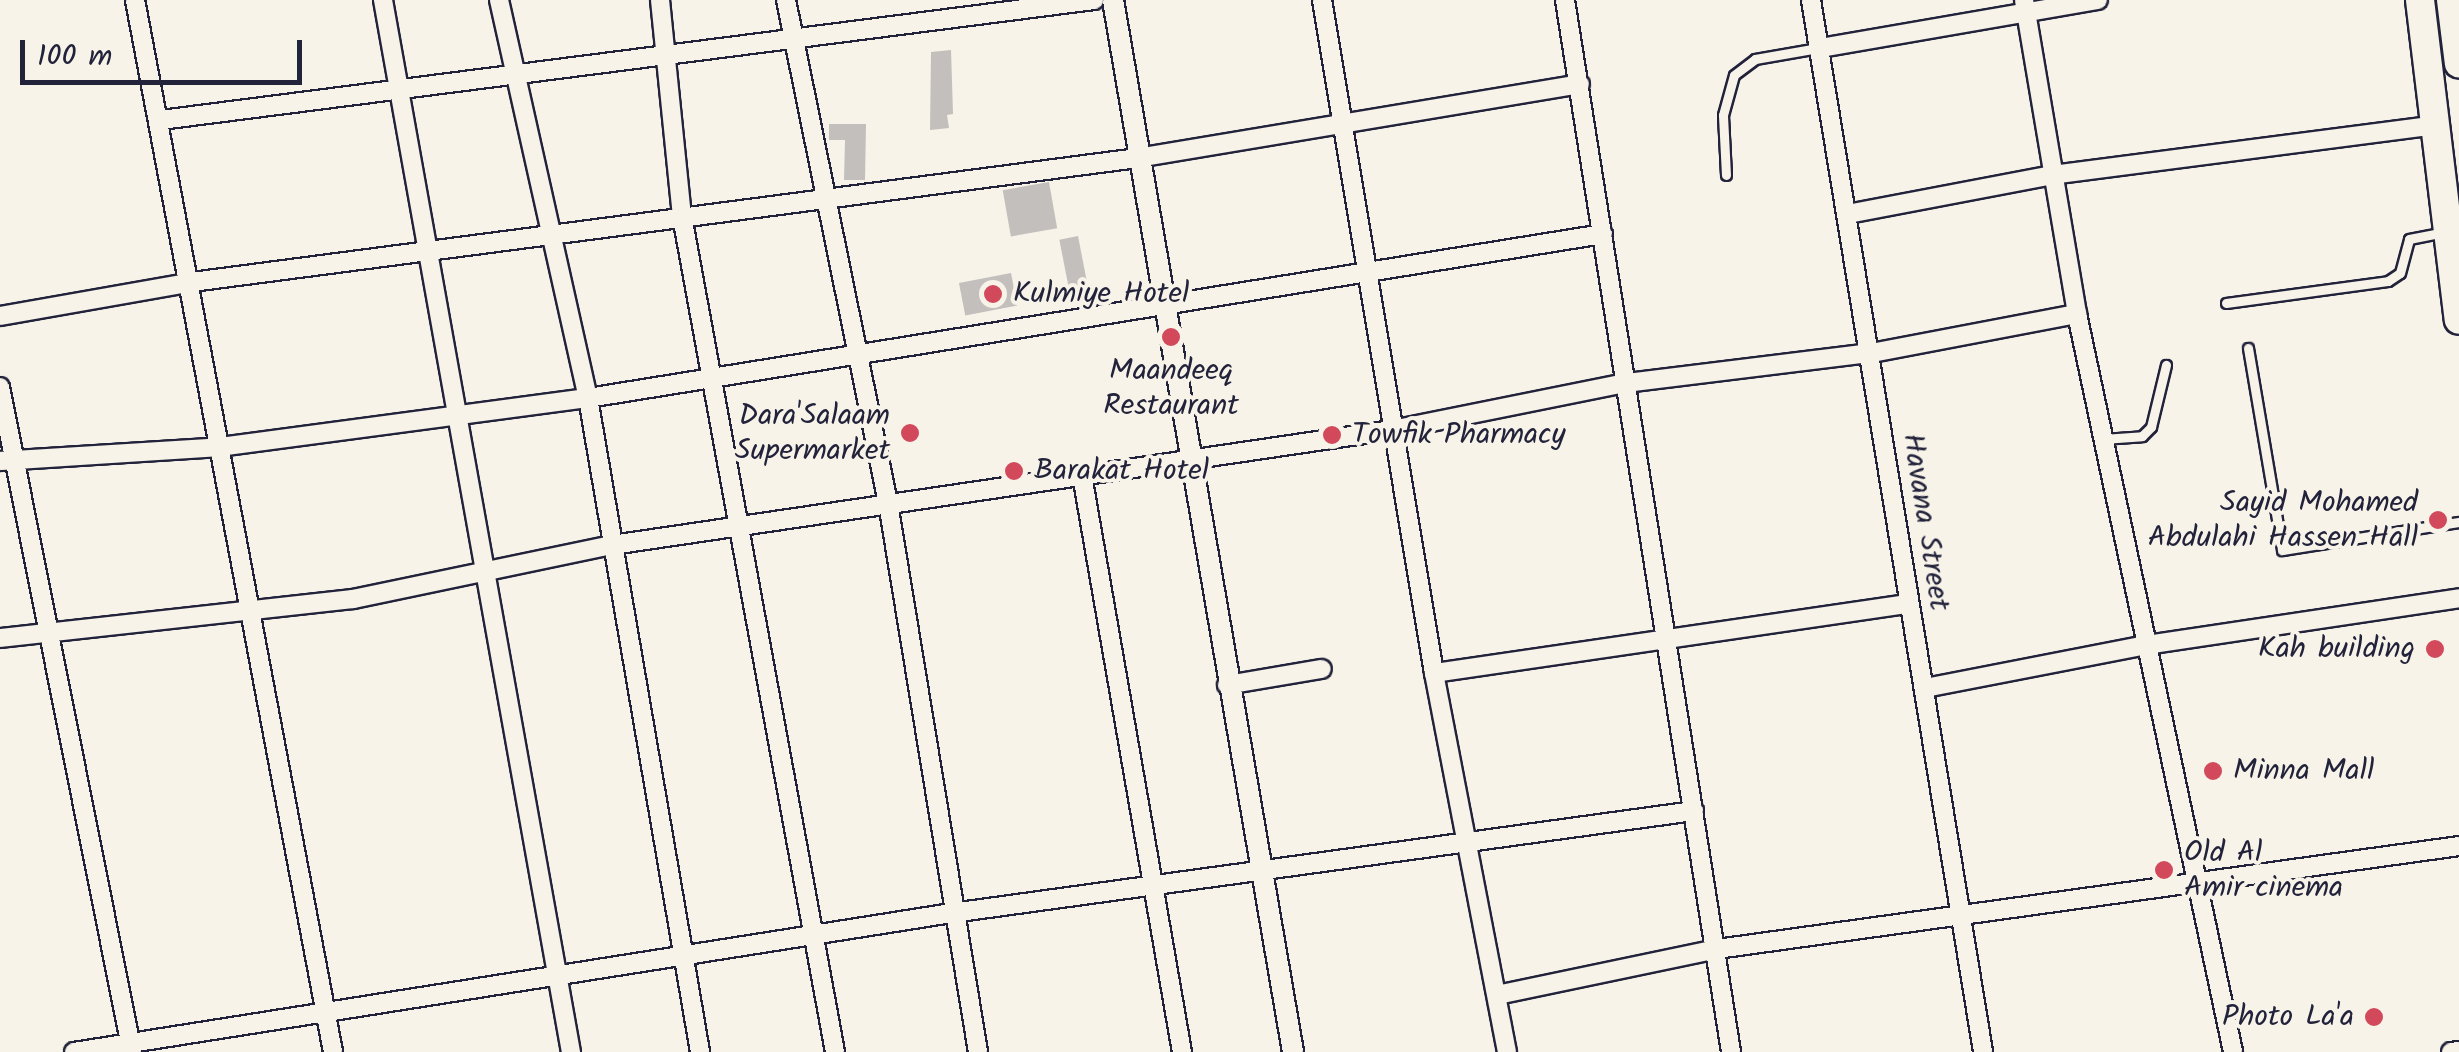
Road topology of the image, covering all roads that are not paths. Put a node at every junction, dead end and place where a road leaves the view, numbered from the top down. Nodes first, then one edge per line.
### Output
1 (135, 0) edge
2 (384, 0) edge
3 (499, 0) edge
4 (660, 0) edge
5 (786, 0) edge
6 (1094, 0) edge
7 (1113, 0) edge
8 (1322, 0) edge
9 (1565, 0) edge
10 (1811, 0) edge
11 (2098, 0) edge
12 (2025, 4) edge
13 (2454, 5) edge
14 (2421, 14) edge
15 (795, 39) junction
16 (1820, 48) junction
17 (664, 52) junction
18 (2459, 64) edge
19 (517, 75) junction
20 (1580, 84) junction
21 (399, 90) junction
22 (161, 120) junction
23 (1346, 125) junction
24 (2434, 125) junction
25 (1138, 158) junction
26 (2052, 174) junction
27 (1726, 175) dead end
28 (822, 197) junction
29 (1848, 214) junction
30 (682, 216) junction
31 (2448, 231) junction
32 (555, 232) junction
33 (1603, 234) junction
34 (424, 250) junction
35 (1368, 271) junction
36 (192, 282) junction
37 (1160, 304) junction
38 (2226, 304) dead end
39 (2078, 314) junction
40 (0, 316) edge
41 (2459, 320) edge
42 (2248, 348) dead end
43 (1872, 352) junction
44 (860, 353) junction
45 (2166, 365) dead end
46 (714, 380) junction
47 (1626, 384) junction
48 (0, 386) edge
49 (588, 398) junction
50 (454, 415) junction
51 (1392, 430) junction
52 (2103, 440) junction
53 (220, 447) junction
54 (8, 460) edge
55 (1188, 460) junction
56 (1082, 474) junction
57 (888, 504) junction
58 (2459, 522) edge
59 (740, 526) junction
60 (612, 545) junction
61 (484, 568) junction
62 (2459, 598) edge
63 (1909, 604) junction
64 (248, 606) junction
65 (52, 632) junction
66 (0, 638) edge
67 (1667, 640) junction
68 (2146, 645) junction
69 (1322, 669) dead end
70 (1434, 673) junction
71 (1227, 685) junction
72 (1926, 688) junction
73 (1694, 811) junction
74 (1470, 839) junction
75 (2459, 846) edge
76 (1260, 874) junction
77 (2196, 880) junction
78 (1154, 887) junction
79 (952, 913) junction
80 (1962, 917) junction
81 (815, 934) junction
82 (1717, 949) junction
83 (686, 955) junction
84 (559, 974) junction
85 (1497, 995) junction
86 (325, 1008) junction
87 (131, 1047) edge
88 (2459, 1051) edge
89 (74, 1052) edge
90 (334, 1052) edge
91 (571, 1052) edge
92 (700, 1052) edge
93 (835, 1052) edge
94 (978, 1052) edge
95 (1182, 1052) edge
96 (1293, 1052) edge
97 (1507, 1052) edge
98 (1731, 1052) edge
99 (1983, 1052) edge
100 (2232, 1052) edge
101 (2451, 1052) edge

1 - 22 street
2 - 21 street
3 - 19 street
4 - 17 street
5 - 15 street
6 - 15 street
7 - 25 street
8 - 23 street
9 - 20 street
10 - 16 street, Havana Street
11 - 12 street
12 - 16 street
12 - 26 street
13 - 14 street
13 - 18 highway
14 - 24 highway
15 - 17 street
15 - 28 street
16 - 27 lane
16 - 29 street, Havana Street
17 - 19 street
17 - 30 street
19 - 21 street
19 - 32 street
20 - 23 street
20 - 33 street
21 - 22 street
21 - 34 street
22 - 36 street
23 - 25 street
23 - 35 street
24 - 26 street
24 - 31 highway
25 - 28 street
25 - 37 street
26 - 29 street
26 - 39 street
28 - 30 street
28 - 44 street
29 - 43 street, Havana Street
30 - 32 street
30 - 46 street
31 - 38 lane
31 - 41 highway
32 - 34 street
32 - 49 street
33 - 35 street
33 - 47 street
34 - 36 street
34 - 50 street
35 - 37 street
35 - 51 street
36 - 40 street
36 - 53 street
37 - 44 street
37 - 55 street
39 - 43 street
39 - 52 street
42 - 58 lane
43 - 47 street
43 - 63 street, Havana Street
44 - 46 street
44 - 57 street
45 - 52 lane
46 - 49 street
46 - 59 street
47 - 51 street
47 - 67 street
48 - 54 street
49 - 50 street
49 - 60 street
50 - 53 street
50 - 61 street
51 - 55 street
51 - 70 street
52 - 68 street
53 - 54 street
53 - 64 street
54 - 65 street
55 - 56 street
55 - 71 street
56 - 57 street
56 - 78 street
57 - 59 street
57 - 79 street
59 - 60 street
59 - 81 street
60 - 61 street
60 - 83 street
61 - 64 street
61 - 84 street
62 - 68 street
63 - 67 street
63 - 72 street, Havana Street
64 - 65 street
64 - 86 street
65 - 66 street
65 - 87 street
67 - 70 street
67 - 73 street
68 - 72 street
68 - 77 street
69 - 71 street
70 - 74 street
71 - 76 street
72 - 80 street, Havana Street
73 - 74 street
73 - 82 street
74 - 76 street
74 - 85 street
75 - 77 street
76 - 78 street
76 - 96 street
77 - 80 street
77 - 100 street
78 - 79 street
78 - 95 street
79 - 81 street
79 - 94 street
80 - 82 street
80 - 99 street, Havana Street
81 - 83 street
81 - 93 street
82 - 85 street
82 - 98 street
83 - 84 street
83 - 92 street
84 - 86 street
84 - 91 street
85 - 97 street
86 - 87 street
86 - 90 street
87 - 89 street
88 - 101 street

